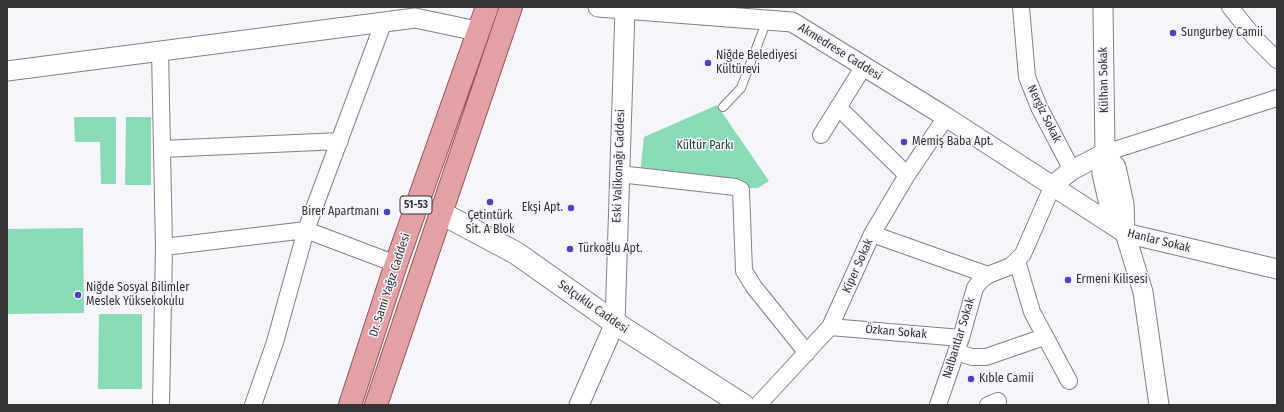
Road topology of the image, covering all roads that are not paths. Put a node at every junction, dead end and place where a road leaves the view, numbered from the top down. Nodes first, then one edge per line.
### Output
1 (487, 7) edge
2 (511, 7) edge
3 (598, 7) edge
4 (1021, 7) edge
5 (1103, 7) edge
6 (1230, 7) edge
7 (625, 9) junction
8 (412, 12) edge
9 (716, 12) edge
10 (791, 14) edge
11 (767, 20) junction
12 (384, 21) junction
13 (477, 31) junction
14 (160, 52) junction
15 (1277, 60) edge
16 (864, 66) junction
17 (7, 71) edge
18 (1277, 98) edge
19 (723, 107) dead end
20 (838, 107) junction
21 (946, 117) junction
22 (821, 135) dead end
23 (340, 141) junction
24 (162, 149) junction
25 (1105, 153) junction
26 (1072, 170) junction
27 (619, 174) junction
28 (907, 175) junction
29 (1053, 185) junction
30 (441, 213) junction
31 (306, 230) junction
32 (1125, 233) junction
33 (872, 234) junction
34 (164, 247) junction
35 (1017, 261) junction
36 (396, 264) junction
37 (1277, 269) edge
38 (988, 275) junction
39 (615, 323) junction
40 (830, 327) junction
41 (1044, 337) junction
42 (959, 345) junction
43 (807, 353) junction
44 (1069, 381) dead end
45 (161, 405) edge
46 (253, 405) edge
47 (350, 405) edge
48 (376, 405) edge
49 (579, 405) edge
50 (743, 405) edge
51 (758, 405) edge
52 (938, 405) edge
53 (1159, 405) edge

1 - 13 main road, Dr. Sami Yağız Caddesi / 51-53
2 - 30 main road, Dr. Sami Yağız Caddesi / 51-53
3 - 7 street, Akmedrese Caddesi
4 - 26 street, Nergiz Sokak
5 - 25 street, Külhan Sokak
6 - 15 street
7 - 9 street, Akmedrese Caddesi
7 - 27 street, Eski Valikonağı Caddesi
8 - 12 street
8 - 13 street
9 - 11 street, Akmedrese Caddesi
10 - 11 street, Akmedrese Caddesi
10 - 16 street, Akmedrese Caddesi
11 - 19 lane
12 - 14 street
12 - 23 street
13 - 36 main road, Dr. Sami Yağız Caddesi / 51-53
14 - 17 street
14 - 24 street
16 - 20 street
16 - 21 street, Akmedrese Caddesi
18 - 25 street
20 - 22 street
20 - 28 street
21 - 28 street, Kiper Sokak
21 - 29 street, Akmedrese Caddesi
23 - 24 street
23 - 31 street
24 - 34 street
25 - 26 street
25 - 32 street
26 - 29 street
27 - 39 street, Eski Valikonağı Caddesi
27 - 43 street
28 - 33 street, Kiper Sokak
29 - 32 street, Hanlar Sokak
29 - 35 street, Nalbantlar Sokak
30 - 39 main road, Selçuklu Caddesi
30 - 48 main road, Dr. Sami Yağız Caddesi / 51-53
31 - 34 street
31 - 36 street
31 - 46 street
32 - 37 street, Hanlar Sokak
32 - 53 street
33 - 38 street
33 - 40 street, Kiper Sokak
34 - 45 street
35 - 38 street, Nalbantlar Sokak
35 - 41 street
36 - 47 main road, Dr. Sami Yağız Caddesi / 51-53
38 - 42 street, Nalbantlar Sokak
39 - 49 street
39 - 50 main road, Selçuklu Caddesi
40 - 42 street, Özkan Sokak
40 - 43 street, Kiper Sokak
41 - 42 street, Özkan Sokak
41 - 44 street
42 - 52 street, Nalbantlar Sokak
43 - 51 street, Kiper Sokak

